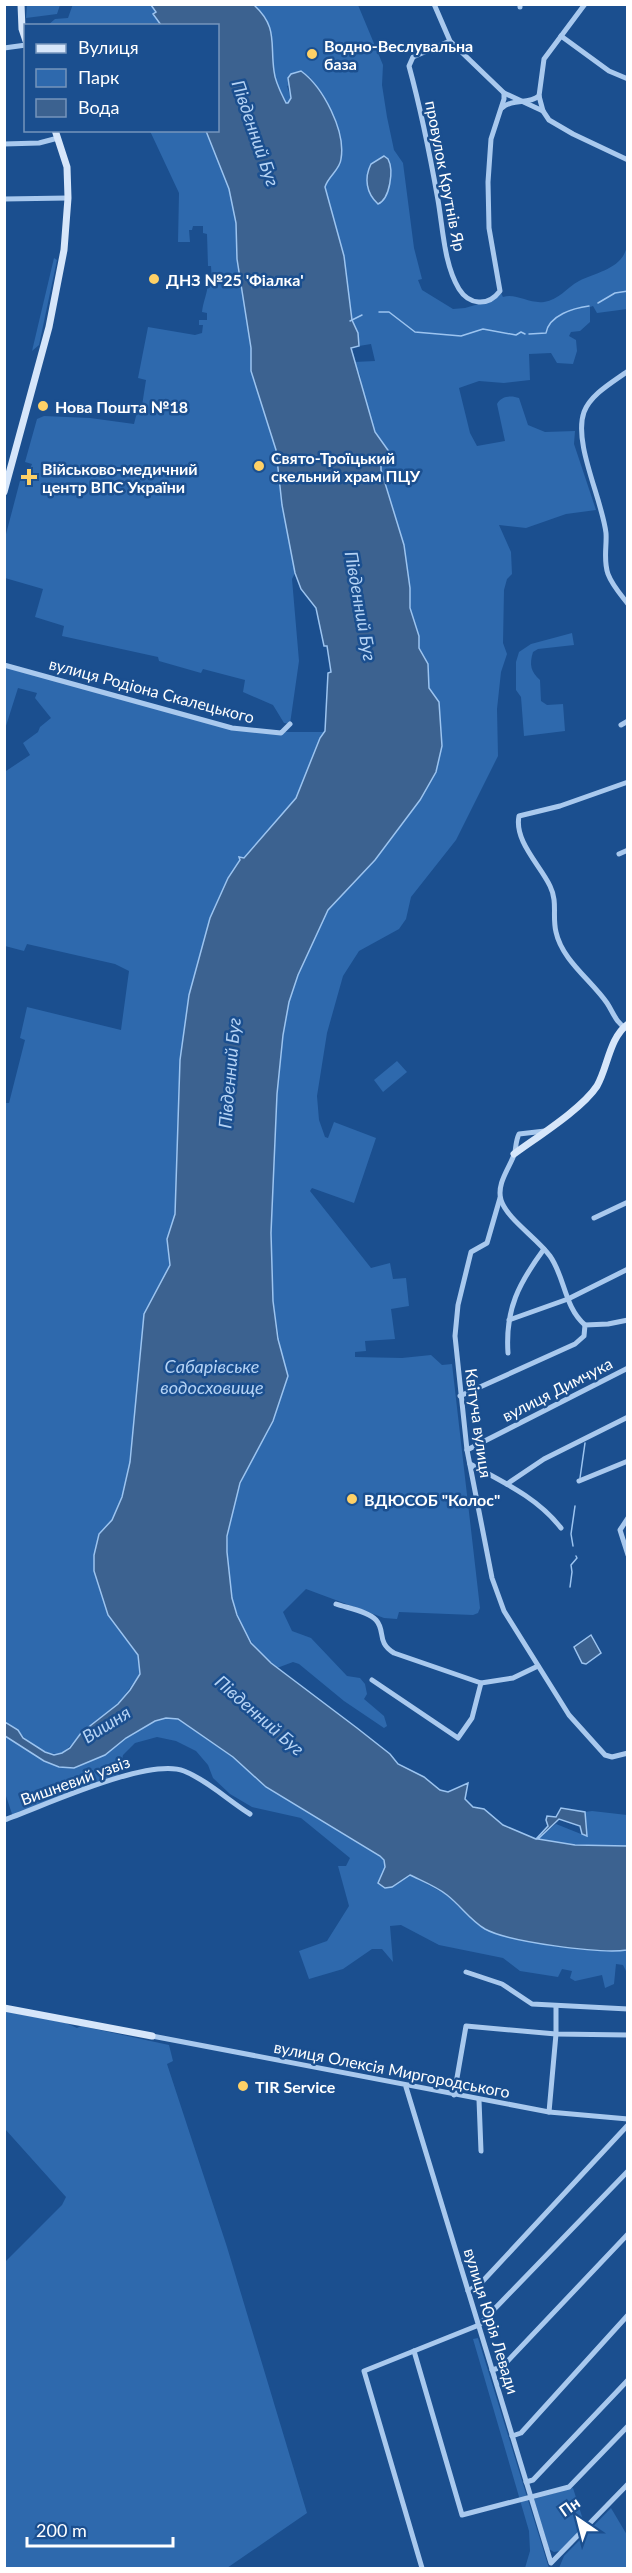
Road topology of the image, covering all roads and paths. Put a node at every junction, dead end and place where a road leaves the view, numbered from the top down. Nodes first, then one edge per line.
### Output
1 (21, 4) edge
2 (434, 4) edge
3 (585, 4) edge
4 (24, 36) edge
5 (561, 36) junction
6 (450, 41) junction
7 (24, 43) edge
8 (4, 48) edge
9 (627, 79) edge
10 (504, 93) junction
11 (539, 96) junction
12 (521, 102) junction
13 (501, 108) junction
14 (543, 111) junction
15 (57, 134) edge
16 (4, 144) edge
17 (627, 160) edge
18 (68, 198) junction
19 (4, 199) edge
20 (627, 371) edge
21 (9, 458) edge
22 (4, 492) edge
23 (627, 604) edge
24 (4, 665) edge
25 (627, 721) edge
26 (290, 724) dead end
27 (621, 725) dead end
28 (627, 782) edge
29 (627, 850) edge
30 (619, 854) dead end
31 (626, 1027) edge
32 (545, 1131) junction
33 (514, 1154) junction
34 (500, 1198) junction
35 (627, 1202) edge
36 (594, 1218) dead end
37 (544, 1249) junction
38 (627, 1269) edge
39 (568, 1299) junction
40 (509, 1320) junction
41 (627, 1320) edge
42 (585, 1325) junction
43 (508, 1353) dead end
44 (627, 1368) edge
45 (460, 1396) junction
46 (627, 1417) edge
47 (467, 1450) junction
48 (627, 1461) edge
49 (470, 1464) junction
50 (579, 1481) dead end
51 (507, 1484) junction
52 (627, 1518) edge
53 (561, 1528) dead end
54 (627, 1555) edge
55 (336, 1604) dead end
56 (538, 1666) junction
57 (372, 1680) dead end
58 (481, 1683) junction
59 (627, 1753) edge
60 (250, 1814) dead end
61 (4, 1820) edge
62 (466, 1972) dead end
63 (556, 2007) junction
64 (4, 2008) edge
65 (627, 2009) edge
66 (556, 2034) junction
67 (627, 2035) edge
68 (152, 2036) joint
69 (406, 2087) junction
70 (454, 2095) junction
71 (479, 2100) junction
72 (549, 2112) junction
73 (626, 2119) edge
74 (627, 2127) edge
75 (481, 2151) dead end
76 (627, 2171) edge
77 (627, 2234) edge
78 (468, 2291) junction
79 (627, 2315) edge
80 (479, 2325) junction
81 (414, 2351) junction
82 (492, 2370) junction
83 (627, 2380) edge
84 (627, 2426) edge
85 (512, 2436) junction
86 (526, 2482) junction
87 (627, 2484) edge
88 (531, 2498) junction
89 (422, 2568) edge

1 - 4 main road
2 - 6 street
3 - 5 street
5 - 9 street
5 - 11 street
6 - 10 street
6 - 13 street, провулок Крутнів Яр
7 - 8 street
10 - 12 street
10 - 13 street
11 - 12 street
11 - 14 street
12 - 13 street
12 - 14 street
14 - 17 street
15 - 16 street
15 - 18 main road
18 - 19 street
18 - 21 main road
20 - 23 street
21 - 22 main road
24 - 26 street, вулиця Родіона Скалецького
25 - 27 street
28 - 31 street
29 - 30 street
31 - 32 main road
32 - 33 main road
32 - 33 street
33 - 34 street
34 - 37 street
34 - 45 street, Квітуча вулиця
35 - 36 street
37 - 39 street
37 - 40 street
38 - 39 street
39 - 40 street
39 - 42 street
40 - 43 street
41 - 42 street
42 - 45 street
44 - 47 street, вулиця Димчука
45 - 47 street, Квітуча вулиця
46 - 51 street
47 - 49 street, Квітуча вулиця
48 - 50 street
49 - 51 street
49 - 56 street, Квітуча вулиця
51 - 53 street
52 - 54 street
55 - 58 street
56 - 58 street
56 - 59 street, Квітуча вулиця
57 - 58 street
60 - 61 street, Вишневий узвіз
62 - 63 street
63 - 65 street
63 - 66 street
64 - 68 main road
66 - 67 street
66 - 70 street
66 - 72 street
68 - 69 street, вулиця Олексія Миргородського
69 - 70 street, вулиця Олексія Миргородського
69 - 78 street, вулиця Юрія Левади
70 - 71 street, вулиця Олексія Миргородського
71 - 72 street, вулиця Олексія Миргородського
71 - 75 street
72 - 73 street, вулиця Олексія Миргородського
73 - 74 street
74 - 78 street
76 - 80 street
77 - 82 street
78 - 80 street, вулиця Юрія Левади
79 - 85 street
80 - 81 street
80 - 82 street, вулиця Юрія Левади
81 - 88 street
81 - 89 street
82 - 85 street, вулиця Юрія Левади
83 - 86 street
84 - 88 street
85 - 86 street, вулиця Юрія Левади
86 - 88 street, вулиця Юрія Левади
87 - 88 street, вулиця Юрія Левади

